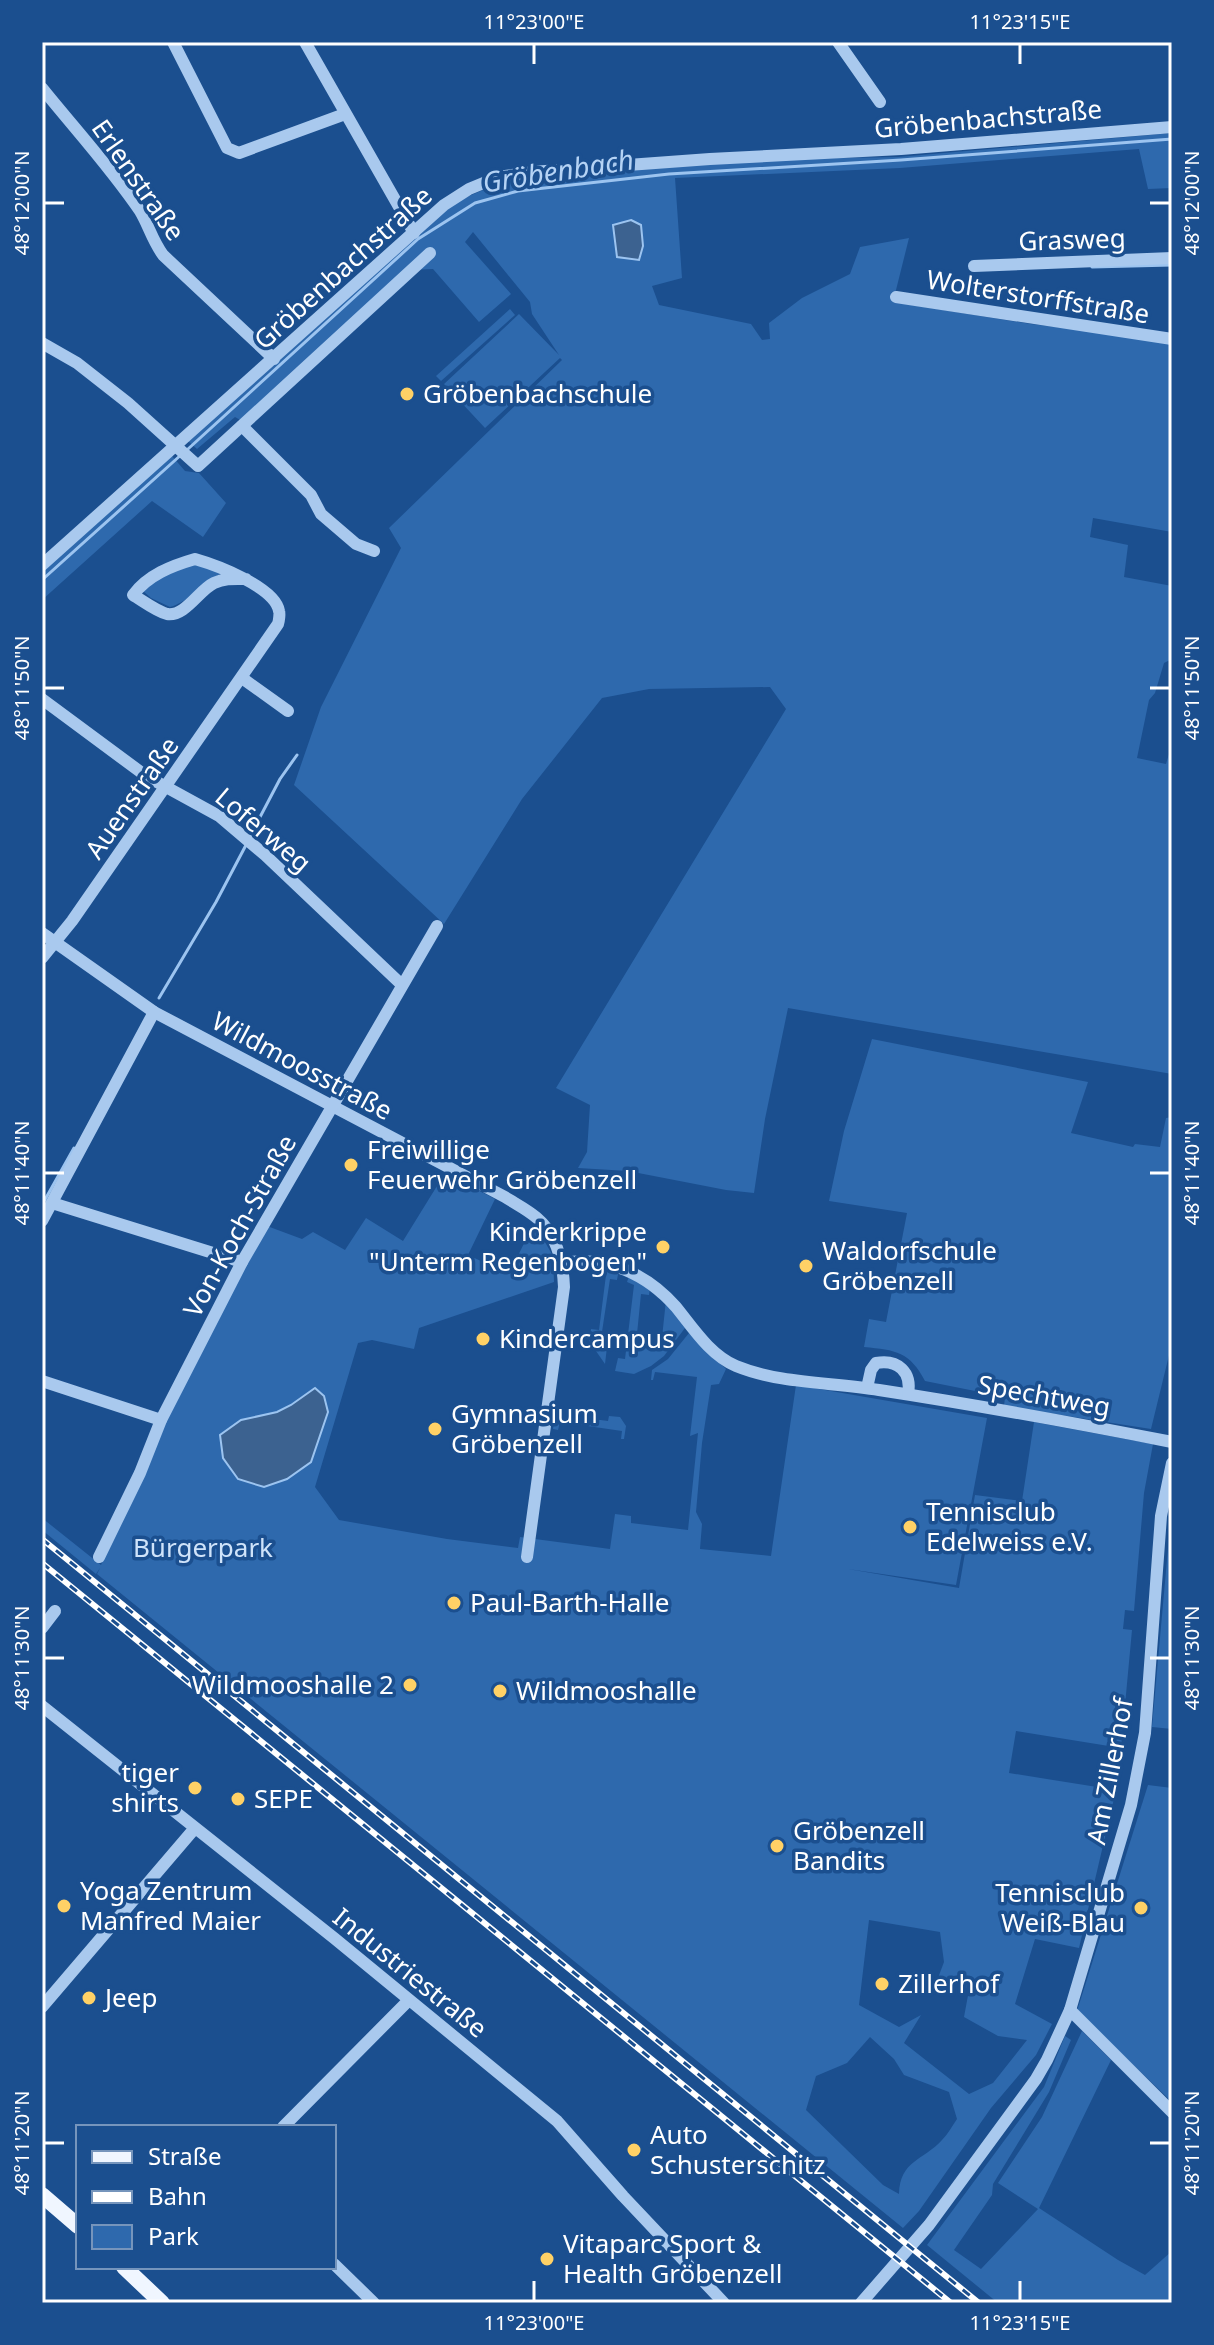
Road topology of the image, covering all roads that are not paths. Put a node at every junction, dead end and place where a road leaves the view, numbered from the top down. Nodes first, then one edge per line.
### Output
1 (173, 42) edge
2 (305, 42) edge
3 (838, 42) edge
4 (42, 88) edge
5 (880, 102) dead end
6 (345, 114) junction
7 (1172, 127) edge
8 (414, 233) junction
9 (430, 253) dead end
10 (1172, 258) edge
11 (974, 266) dead end
12 (896, 297) dead end
13 (1172, 339) edge
14 (42, 343) edge
15 (274, 359) junction
16 (242, 426) junction
17 (184, 454) junction
18 (374, 551) dead end
19 (42, 565) edge
20 (246, 579) junction
21 (242, 678) junction
22 (42, 699) edge
23 (288, 711) dead end
24 (167, 786) junction
25 (437, 926) dead end
26 (42, 933) edge
27 (54, 941) junction
28 (42, 958) edge
29 (402, 985) junction
30 (154, 1012) junction
31 (332, 1107) junction
32 (52, 1203) junction
33 (42, 1221) edge
34 (242, 1262) junction
35 (563, 1263) junction
36 (42, 1381) edge
37 (867, 1388) junction
38 (908, 1394) junction
39 (161, 1420) junction
40 (1172, 1442) edge
41 (1172, 1463) edge
42 (99, 1557) dead end
43 (527, 1557) dead end
44 (55, 1611) dead end
45 (42, 1628) edge
46 (42, 1706) edge
47 (195, 1828) junction
48 (408, 2001) junction
49 (42, 2007) edge
50 (1070, 2010) junction
51 (1172, 2112) edge
52 (285, 2125) edge
53 (42, 2195) edge
54 (76, 2224) edge
55 (336, 2266) edge
56 (126, 2269) edge
57 (162, 2303) edge
58 (374, 2303) edge
59 (724, 2303) edge
60 (861, 2303) edge

1 - 6 street
2 - 6 street
3 - 5 street
4 - 15 street, Erlenstraße
6 - 8 street
7 - 8 street, Gröbenbachstraße
8 - 15 street, Gröbenbachstraße
9 - 16 street
10 - 11 street, Grasweg
12 - 13 street, Wolterstorffstraße
14 - 17 street
15 - 17 street, Gröbenbachstraße
16 - 17 street
16 - 18 street
17 - 19 street, Gröbenbachstraße
20 - 20 street, Auenstraße
20 - 21 street, Auenstraße
21 - 23 street
21 - 24 street, Auenstraße
22 - 24 street, Loferweg
24 - 27 street, Auenstraße
24 - 29 street, Loferweg
25 - 29 street, Von-Koch-Straße
26 - 27 street, Wildmoosstraße
27 - 28 street, Auenstraße
27 - 30 street, Wildmoosstraße
29 - 31 street, Von-Koch-Straße
30 - 31 street, Wildmoosstraße
30 - 32 street
31 - 34 street, Von-Koch-Straße
31 - 35 street, Wildmoosstraße
32 - 33 street
32 - 34 street
34 - 39 street, Von-Koch-Straße
35 - 37 street, Spechtweg
35 - 43 street, Wildmoosstraße
36 - 39 street
37 - 38 street, Spechtweg
37 - 38 street
38 - 40 street, Spechtweg
39 - 42 street, Von-Koch-Straße
41 - 50 street, Am Zillerhof
44 - 45 street
46 - 47 street, Industriestraße
47 - 48 street, Industriestraße
47 - 49 street
48 - 52 street
48 - 59 street, Industriestraße
50 - 51 street
50 - 60 street, Am Zillerhof
53 - 54 main road
55 - 58 street
56 - 57 main road

